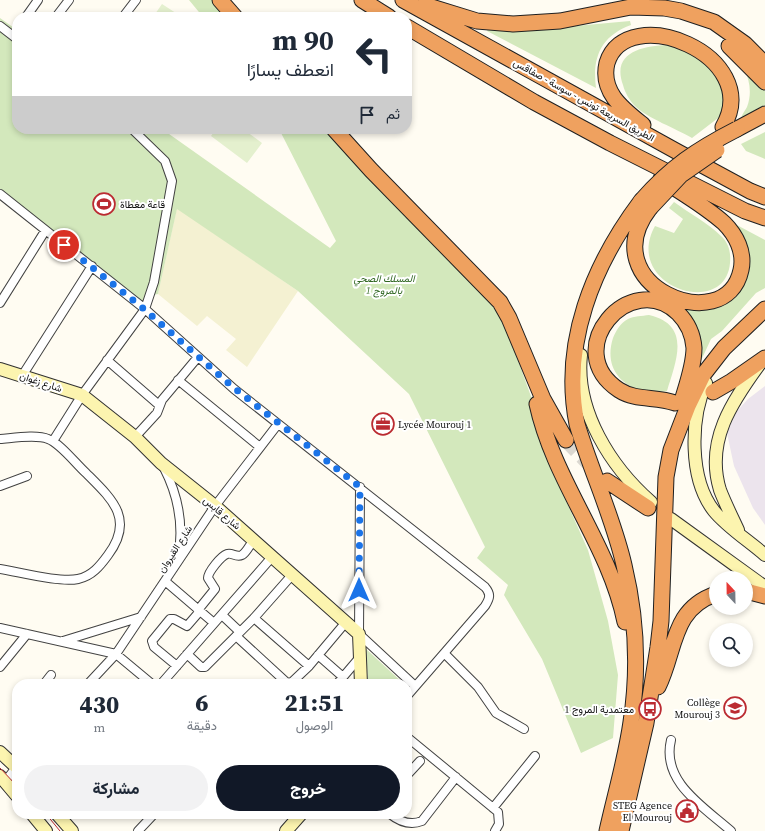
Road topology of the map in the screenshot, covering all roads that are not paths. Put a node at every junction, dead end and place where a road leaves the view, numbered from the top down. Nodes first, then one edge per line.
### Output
1 (38, 0) edge
2 (69, 0) edge
3 (136, 0) edge
4 (220, 0) edge
5 (362, 0) edge
6 (403, 0) edge
7 (411, 0) edge
8 (30, 12) edge
9 (60, 12) edge
10 (131, 12) edge
11 (231, 12) edge
12 (381, 12) edge
13 (560, 21) junction
14 (0, 26) edge
15 (412, 30) edge
16 (12, 32) edge
17 (765, 64) edge
18 (765, 82) edge
19 (765, 114) edge
20 (765, 125) edge
21 (734, 131) junction
22 (137, 134) edge
23 (339, 134) edge
24 (610, 143) junction
25 (678, 157) junction
26 (0, 194) edge
27 (765, 197) edge
28 (645, 204) junction
29 (765, 218) edge
30 (45, 231) junction
31 (92, 266) junction
32 (2, 293) edge
33 (586, 300) junction
34 (0, 303) edge
35 (144, 309) junction
36 (765, 309) edge
37 (585, 330) junction
38 (736, 336) junction
39 (198, 357) junction
40 (764, 359) edge
41 (107, 360) junction
42 (0, 369) edge
43 (22, 376) junction
44 (178, 380) junction
45 (534, 381) junction
46 (713, 392) dead end
47 (82, 395) junction
48 (160, 405) junction
49 (278, 424) junction
50 (135, 437) junction
51 (0, 439) edge
52 (566, 440) tunnel mouth
53 (53, 441) junction
54 (260, 447) junction
55 (670, 450) junction
56 (161, 463) junction
57 (27, 476) dead end
58 (607, 481) dead end
59 (0, 486) edge
60 (360, 487) junction
61 (650, 505) joint
62 (215, 506) junction
63 (671, 519) dead end
64 (739, 532) junction
65 (254, 540) junction
66 (765, 555) edge
67 (272, 557) junction
68 (178, 562) junction
69 (0, 569) edge
70 (292, 575) junction
71 (165, 581) junction
72 (765, 587) edge
73 (753, 593) edge
74 (765, 596) edge
75 (709, 597) edge
76 (199, 610) junction
77 (222, 615) junction
78 (141, 618) junction
79 (254, 618) junction
80 (346, 622) junction
81 (214, 623) junction
82 (0, 628) edge
83 (27, 634) junction
84 (238, 634) junction
85 (359, 634) junction
86 (61, 642) junction
87 (116, 654) junction
88 (186, 654) junction
89 (445, 654) junction
90 (318, 655) junction
91 (360, 657) junction
92 (176, 666) junction
93 (309, 666) junction
94 (0, 667) edge
95 (51, 675) dead end
96 (343, 677) joint
97 (48, 679) edge
98 (93, 679) edge
99 (146, 679) edge
100 (165, 679) edge
101 (283, 679) edge
102 (301, 679) edge
103 (361, 679) edge
104 (407, 679) edge
105 (412, 683) edge
106 (415, 686) junction
107 (412, 690) edge
108 (634, 693) junction
109 (650, 699) junction
110 (524, 728) dead end
111 (671, 740) dead end
112 (412, 741) edge
113 (0, 752) edge
114 (535, 756) dead end
115 (420, 761) dead end
116 (12, 763) edge
117 (412, 770) edge
118 (12, 772) edge
119 (456, 777) junction
120 (2, 783) edge
121 (12, 792) edge
122 (493, 808) junction
123 (36, 819) edge
124 (61, 819) edge
125 (149, 819) edge
126 (297, 819) edge
127 (397, 819) edge
128 (409, 827) edge
129 (46, 831) edge
130 (72, 831) edge
131 (138, 831) edge
132 (286, 831) edge
133 (495, 831) edge
134 (606, 831) edge
135 (621, 831) edge
136 (731, 831) edge

1 - 8 street
2 - 9 street
3 - 10 street
4 - 11 highway
5 - 12 highway
6 - 25 highway, الطريق السريعة تونس - سوسة - صفاقس
7 - 13 highway
13 - 17 highway
13 - 18 highway
14 - 16 street
15 - 24 highway
19 - 21 highway
20 - 21 highway
21 - 25 highway, bridge
21 - 25 highway
21 - 28 highway, bridge
22 - 35 street
23 - 45 highway
24 - 28 highway
24 - 29 highway
25 - 27 highway, الطريق السريعة تونس - سوسة - صفاقس
25 - 28 highway, bridge
26 - 30 street
28 - 33 highway
30 - 31 street
30 - 32 street
31 - 35 street
31 - 43 street
32 - 34 street
33 - 37 main road
33 - 108 highway
35 - 39 street
35 - 41 street
36 - 38 highway
37 - 55 highway
37 - 61 main road
38 - 55 highway
38 - 64 main road
39 - 44 street
39 - 49 street
40 - 46 highway
40 - 64 main road
41 - 47 street
41 - 48 street
42 - 43 main road, شارع زغوان
43 - 47 main road, شارع زغوان
44 - 48 street
44 - 54 street
45 - 52 highway
45 - 108 highway
47 - 50 main road, شارع قابس
47 - 53 street
48 - 50 street
49 - 54 street, شارع القيروان
49 - 60 street
50 - 56 main road, شارع قابس
51 - 53 street
53 - 69 street
54 - 62 street, شارع القيروان
55 - 109 highway
56 - 62 main road, شارع قابس
56 - 68 street
57 - 59 street
58 - 61 highway
60 - 85 street
60 - 89 street
62 - 65 main road, شارع قابس
62 - 68 street, شارع القيروان
63 - 72 main road
64 - 66 main road
65 - 67 main road, شارع قابس
65 - 76 street
67 - 70 main road, شارع قابس
67 - 77 street
68 - 71 street, شارع القيروان
70 - 79 street
70 - 80 main road, شارع قابس
71 - 76 street
71 - 78 street, شارع القيروان
73 - 74 highway
75 - 109 highway
76 - 81 street
76 - 92 street
77 - 81 street
77 - 84 street
78 - 86 street
78 - 87 street, شارع القيروان
79 - 84 street
79 - 93 street
80 - 85 main road, شارع قابس
80 - 90 street
81 - 88 street
82 - 83 street
83 - 86 street
83 - 94 street
84 - 88 street
84 - 101 street
85 - 91 main road
85 - 104 street
86 - 87 street
87 - 98 street, شارع القيروان
87 - 99 street
88 - 92 street
89 - 106 street
89 - 110 street
90 - 93 street
90 - 96 street
91 - 96 street
91 - 103 main road
92 - 100 street
93 - 102 street
95 - 97 street
105 - 106 street
106 - 107 street
108 - 134 highway
109 - 135 highway
111 - 136 street
112 - 119 street
113 - 116 main road
114 - 122 street
115 - 117 street
118 - 120 street
119 - 122 street
119 - 128 street
120 - 121 main road
122 - 133 street
123 - 129 main road
124 - 130 main road
125 - 131 street
126 - 132 main road
127 - 128 street

